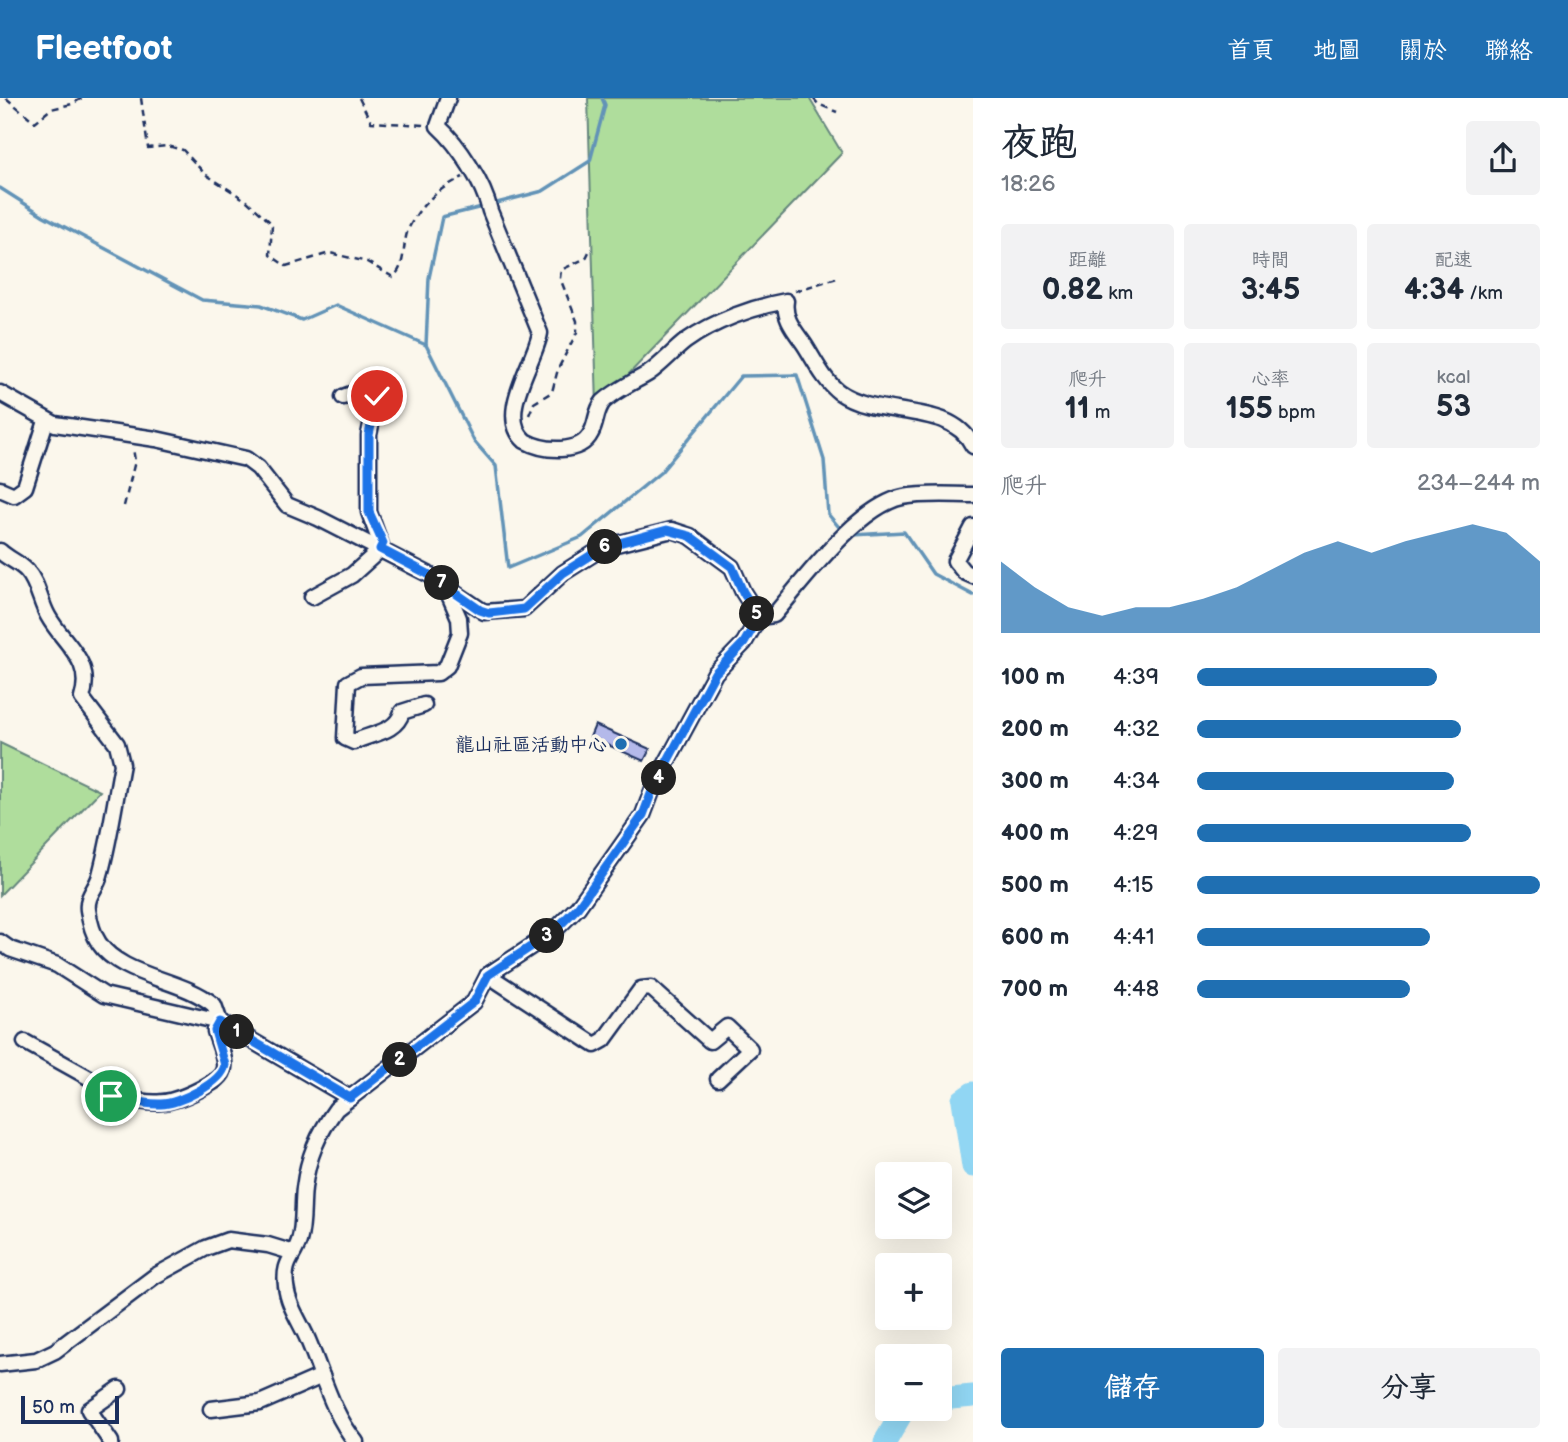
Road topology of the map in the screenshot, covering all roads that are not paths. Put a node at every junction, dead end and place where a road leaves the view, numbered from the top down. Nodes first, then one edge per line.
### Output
1 (448, 98) edge
2 (0, 393) edge
3 (343, 397) dead end
4 (46, 421) junction
5 (973, 446) edge
6 (0, 489) edge
7 (973, 495) edge
8 (973, 527) edge
9 (380, 549) junction
10 (0, 551) edge
11 (973, 576) edge
12 (450, 588) junction
13 (312, 597) dead end
14 (759, 617) junction
15 (424, 705) dead end
16 (5, 945) edge
17 (488, 975) junction
18 (220, 1022) junction
19 (25, 1042) dead end
20 (718, 1079) dead end
21 (350, 1098) junction
22 (291, 1252) junction
23 (0, 1364) edge
24 (322, 1376) junction
25 (119, 1389) dead end
26 (211, 1409) dead end
27 (351, 1440) edge
28 (111, 1442) edge

1 - 5 street
2 - 4 street
3 - 9 street
4 - 6 street
4 - 9 street
7 - 14 street
8 - 11 street
9 - 12 street
9 - 13 street
10 - 18 street
12 - 14 street
12 - 15 street
14 - 17 street
16 - 18 street
17 - 20 street
17 - 21 street
18 - 19 street
18 - 21 street
21 - 22 street
22 - 23 street
22 - 24 street
24 - 26 street
24 - 27 street
25 - 28 street

